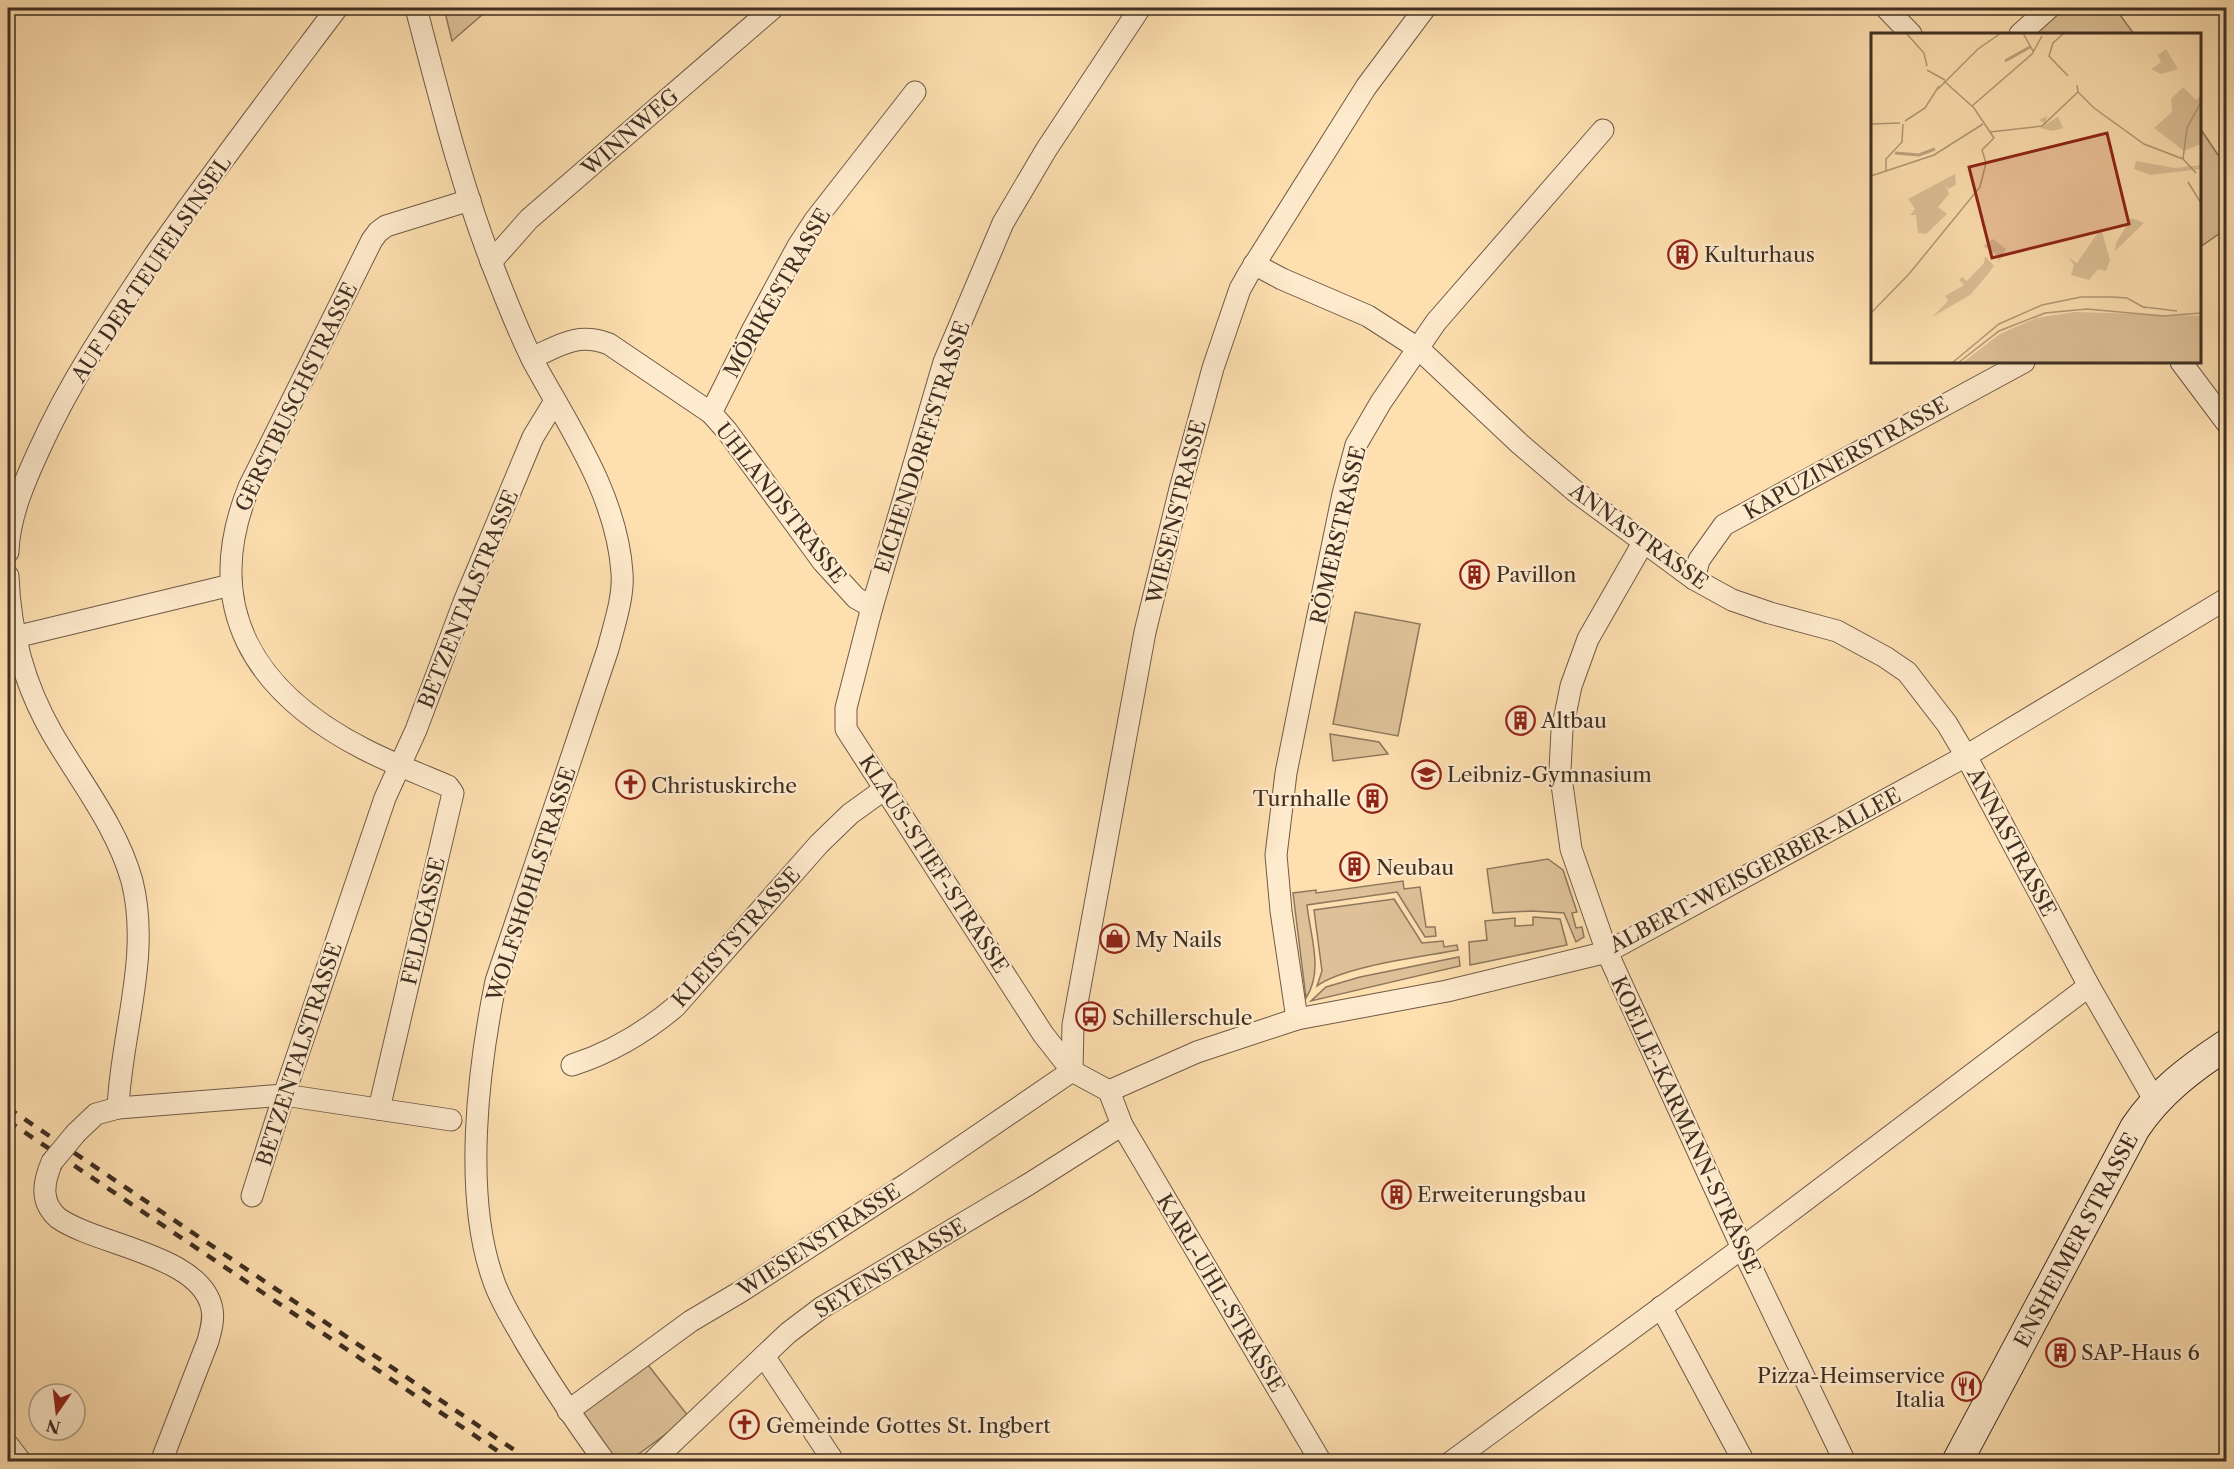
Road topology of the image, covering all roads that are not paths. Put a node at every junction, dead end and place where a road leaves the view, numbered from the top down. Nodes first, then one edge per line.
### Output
1 (337, 8) edge
2 (416, 8) edge
3 (773, 8) edge
4 (1140, 8) edge
5 (1425, 8) edge
6 (1886, 8) edge
7 (2049, 8) edge
8 (1910, 33) edge
9 (2021, 33) edge
10 (915, 92) dead end
11 (1603, 130) dead end
12 (470, 200) junction
13 (491, 262) junction
14 (1254, 264) junction
15 (1419, 349) junction
16 (532, 358) junction
17 (2022, 363) edge
18 (2182, 363) edge
19 (555, 401) junction
20 (711, 413) junction
21 (2226, 422) edge
22 (10, 518) edge
23 (1643, 543) junction
24 (8, 552) edge
25 (8, 576) edge
26 (1694, 579) junction
27 (231, 585) junction
28 (2226, 599) edge
29 (872, 607) junction
30 (15, 638) junction
31 (863, 643) joint
32 (1966, 756) junction
33 (400, 765) junction
34 (886, 788) junction
35 (1606, 952) junction
36 (2089, 986) junction
37 (1297, 1019) junction
38 (2226, 1045) edge
39 (572, 1065) dead end
40 (1072, 1071) junction
41 (1109, 1091) junction
42 (284, 1095) junction
43 (2155, 1101) junction
44 (118, 1108) junction
45 (379, 1109) junction
46 (451, 1120) dead end
47 (1122, 1125) junction
48 (252, 1196) dead end
49 (1742, 1248) junction
50 (1661, 1307) junction
51 (764, 1356) junction
52 (568, 1411) junction
53 (8, 1445) edge
54 (21, 1461) edge
55 (161, 1461) edge
56 (605, 1461) edge
57 (652, 1461) edge
58 (834, 1461) edge
59 (1321, 1461) edge
60 (1451, 1461) edge
61 (1744, 1461) edge
62 (1845, 1461) edge
63 (1957, 1461) edge

1 - 22 street, AUF DER TEUFELSINSEL
2 - 12 street
3 - 13 street, WINNWEG
4 - 29 street, EICHENDORFFSTRASSE
5 - 14 street, WIESENSTRASSE
6 - 8 street
7 - 9 street
10 - 20 street, MÖRIKESTRASSE
11 - 15 street, RÖMERSTRASSE
12 - 13 street
12 - 27 street, GERSTBUSCHSTRASSE
13 - 16 street
14 - 15 street, ANNASTRASSE
14 - 40 street, WIESENSTRASSE
15 - 23 street, ANNASTRASSE
15 - 37 street, RÖMERSTRASSE
16 - 19 street
16 - 20 street, UHLANDSTRASSE
17 - 26 street, KAPUZINERSTRASSE
18 - 21 street
19 - 33 street, BETZENTALSTRASSE
19 - 52 street, WOLFSHOHLSTRASSE
20 - 29 street, UHLANDSTRASSE
22 - 24 street, AUF DER TEUFELSINSEL
23 - 26 street, ANNASTRASSE
23 - 35 street, KOELLE-KARMANN-STRASSE
25 - 30 street
26 - 32 street, ANNASTRASSE
27 - 30 street
27 - 33 street, GERSTBUSCHSTRASSE
28 - 32 street, ALBERT-WEISGERBER-ALLEE
29 - 31 street, EICHENDORFFSTRASSE
30 - 44 street
31 - 34 street, KLAUS-STIEF-STRASSE
32 - 35 street, ALBERT-WEISGERBER-ALLEE
32 - 36 street, ANNASTRASSE
33 - 42 street, BETZENTALSTRASSE
33 - 45 street, FELDGASSE
34 - 39 street, KLEISTSTRASSE
34 - 40 street, KLAUS-STIEF-STRASSE
35 - 37 street, ALBERT-WEISGERBER-ALLEE
35 - 49 street, KOELLE-KARMANN-STRASSE
36 - 43 street, ANNASTRASSE
36 - 49 street
37 - 41 street, ALBERT-WEISGERBER-ALLEE
38 - 43 main road, ENSHEIMER STRASSE
40 - 41 street
40 - 52 street, WIESENSTRASSE
41 - 47 street
42 - 44 street
42 - 45 street
42 - 48 street, BETZENTALSTRASSE
43 - 63 main road, ENSHEIMER STRASSE
44 - 55 street, bridge
45 - 46 street
47 - 51 street, SEYENSTRASSE
47 - 59 street, KARL-UHL-STRASSE
49 - 50 street
49 - 62 street, KOELLE-KARMANN-STRASSE
50 - 60 street
50 - 61 street
51 - 57 street, SEYENSTRASSE
51 - 58 street
52 - 56 street, WOLFSHOHLSTRASSE
53 - 54 street

